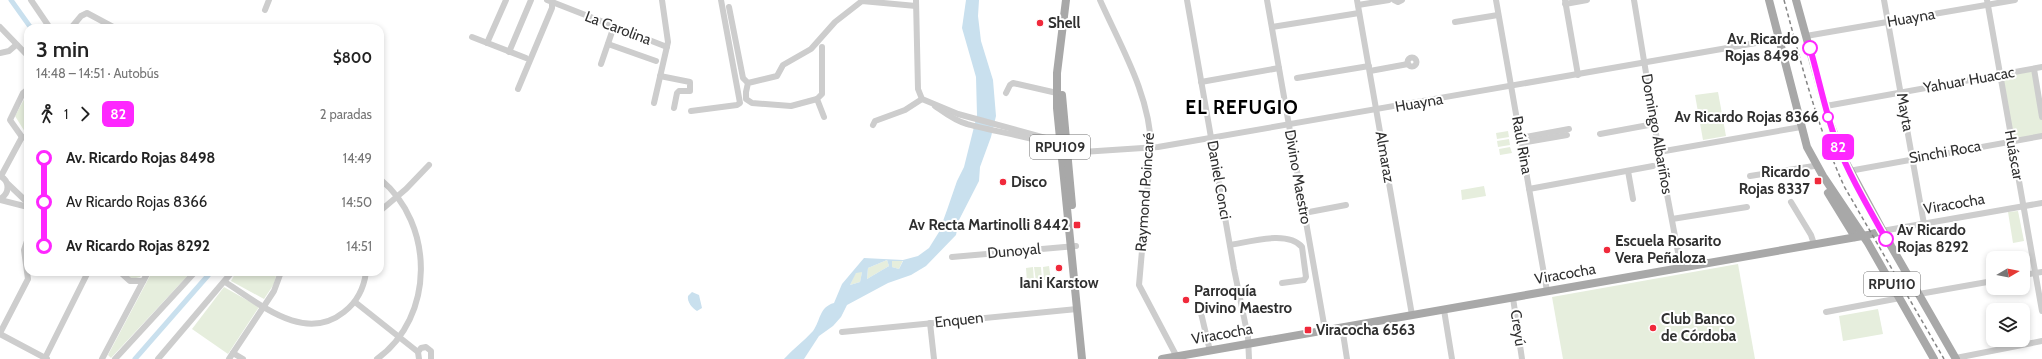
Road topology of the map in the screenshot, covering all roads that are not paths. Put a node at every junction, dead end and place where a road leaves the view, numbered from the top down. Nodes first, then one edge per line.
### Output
1 (31, 0) edge
2 (269, 0) edge
3 (506, 0) edge
4 (531, 0) edge
5 (662, 0) edge
6 (721, 0) edge
7 (1066, 0) edge
8 (1071, 0) edge
9 (1100, 0) edge
10 (1188, 0) edge
11 (1267, 0) edge
12 (1389, 0) edge
13 (1394, 0) edge
14 (1402, 0) edge
15 (1496, 0) edge
16 (1587, 0) edge
17 (1634, 0) edge
18 (1769, 0) edge
19 (1796, 0) edge
20 (1884, 0) edge
21 (2015, 0) edge
22 (550, 1) edge
23 (1565, 2) edge
24 (1987, 2) edge
25 (916, 3) edge
26 (1357, 3) edge
27 (730, 7) dead end
28 (265, 10) dead end
29 (1359, 13) junction
30 (1498, 15) junction
31 (1455, 22) dead end
32 (1888, 22) junction
33 (47, 24) edge
34 (74, 24) edge
35 (108, 24) edge
36 (614, 26) junction
37 (1272, 27) junction
38 (0, 28) edge
39 (1806, 36) junction
40 (472, 37) dead end
41 (1779, 39) junction
42 (487, 43) junction
43 (608, 44) junction
44 (16, 45) junction
45 (667, 47) junction
46 (822, 47) dead end
47 (24, 52) edge
48 (509, 52) junction
49 (0, 53) edge
50 (526, 58) dead end
51 (656, 61) dead end
52 (1645, 63) junction
53 (601, 64) dead end
54 (1408, 64) dead end
55 (2042, 67) edge
56 (1279, 68) junction
57 (1369, 68) junction
58 (2034, 69) junction
59 (1578, 75) junction
60 (2000, 75) junction
61 (660, 76) junction
62 (1297, 78) dead end
63 (1201, 82) junction
64 (748, 83) junction
65 (1511, 87) junction
66 (518, 89) dead end
67 (24, 92) edge
68 (1901, 92) junction
69 (1057, 93) junction
70 (1006, 94) dead end
71 (817, 99) junction
72 (922, 99) junction
73 (654, 103) dead end
74 (1826, 106) junction
75 (674, 108) dead end
76 (1377, 110) junction
77 (691, 112) dead end
78 (824, 117) dead end
79 (957, 117) junction
80 (2042, 117) edge
81 (1654, 122) junction
82 (873, 125) dead end
83 (1289, 125) junction
84 (1614, 127) dead end
85 (1801, 127) junction
86 (1002, 130) junction
87 (1568, 132) dead end
88 (1600, 134) dead end
89 (24, 136) edge
90 (2042, 136) edge
91 (1211, 138) junction
92 (24, 139) edge
93 (1521, 140) junction
94 (2012, 140) junction
95 (1063, 146) junction
96 (1151, 147) junction
97 (1807, 147) junction
98 (1659, 152) junction
99 (1913, 158) junction
100 (428, 165) dead end
101 (1653, 166) dead end
102 (1815, 168) junction
103 (1628, 171) junction
104 (1849, 171) junction
105 (1, 176) edge
106 (1750, 176) dead end
107 (1760, 179) dead end
108 (384, 183) edge
109 (8, 184) junction
110 (1529, 189) junction
111 (397, 197) junction
112 (0, 199) edge
113 (24, 199) edge
114 (1632, 199) dead end
115 (1791, 202) dead end
116 (2042, 203) edge
117 (1346, 205) dead end
118 (24, 206) edge
119 (1747, 206) dead end
120 (2023, 206) junction
121 (384, 208) edge
122 (1304, 213) junction
123 (1672, 219) junction
124 (1924, 224) junction
125 (1882, 231) junction
126 (1864, 236) junction
127 (1855, 237) junction
128 (1814, 244) junction
129 (1230, 245) junction
130 (1073, 246) junction
131 (952, 257) dead end
132 (1681, 268) junction
133 (2042, 272) edge
134 (2035, 273) junction
135 (2030, 274) edge
136 (28, 276) edge
137 (86, 276) edge
138 (124, 276) edge
139 (146, 276) edge
140 (191, 276) edge
141 (229, 276) edge
142 (280, 276) edge
143 (365, 276) edge
144 (143, 281) junction
145 (225, 282) junction
146 (1986, 282) edge
147 (1282, 283) dead end
148 (1547, 291) junction
149 (1919, 294) junction
150 (1513, 298) junction
151 (1900, 298) junction
152 (355, 302) junction
153 (264, 306) junction
154 (1077, 309) junction
155 (1444, 310) junction
156 (2042, 311) edge
157 (1826, 312) dead end
158 (1202, 313) dead end
159 (1412, 315) junction
160 (930, 323) junction
161 (1342, 327) junction
162 (1325, 330) junction
163 (842, 332) dead end
164 (0, 334) edge
165 (399, 336) junction
166 (2042, 341) edge
167 (1247, 344) junction
168 (1210, 351) junction
169 (418, 352) junction
170 (233, 353) junction
171 (46, 358) edge
172 (1178, 358) edge
173 (1956, 358) edge
174 (102, 359) edge
175 (115, 359) edge
176 (158, 359) edge
177 (229, 359) edge
178 (244, 359) edge
179 (377, 359) edge
180 (419, 359) edge
181 (431, 359) edge
182 (934, 359) edge
183 (1082, 359) edge
184 (1087, 359) edge
185 (1162, 359) edge
186 (1249, 359) edge
187 (1347, 359) edge
188 (1452, 359) edge
189 (1522, 359) edge
190 (1934, 359) edge

1 - 33 street
2 - 28 street
3 - 42 street
4 - 48 street
5 - 45 street
6 - 77 street
7 - 69 main road, RPU109
8 - 95 main road, RPU109
9 - 96 street, Raymond Poincaré
10 - 63 street, Daniel Conci
11 - 37 street, Divino Maestro
12 - 26 street
13 - 14 street
15 - 30 street, Raúl Rina
16 - 23 street
17 - 52 street, Domingo Albariños
18 - 41 main road, RPU110
19 - 39 main road, RPU110
20 - 32 street, Mayta
21 - 24 street, Huayna
22 - 36 street, La Carolina
22 - 66 street
23 - 59 street
24 - 32 street, Huayna
24 - 60 street, Huáscar
25 - 64 street
25 - 72 street
26 - 29 street, Almaraz
27 - 64 street
29 - 37 street
29 - 57 street, Almaraz
30 - 31 street
30 - 65 street, Raúl Rina
32 - 39 street, Huayna
32 - 68 street, Mayta
34 - 35 street
36 - 43 street
36 - 45 street, La Carolina
37 - 56 street, Divino Maestro
38 - 44 street
39 - 74 main road, RPU110
40 - 42 street
41 - 52 street, Huayna
41 - 85 main road, RPU110
42 - 48 street
43 - 51 street
43 - 53 street
44 - 47 street
44 - 49 street
45 - 61 street
46 - 71 street
48 - 50 street
52 - 59 street, Huayna
52 - 81 street, Domingo Albariños
54 - 57 street
55 - 58 street, Yahuar Huacac
56 - 63 street
56 - 83 street, Divino Maestro
57 - 62 street
57 - 76 street, Almaraz
58 - 60 street, Yahuar Huacac
58 - 80 street
59 - 65 street, Huayna
60 - 68 street, Yahuar Huacac
60 - 94 street, Huáscar
61 - 73 street
61 - 75 street
63 - 91 street, Daniel Conci
64 - 71 street
65 - 76 street, Huayna
65 - 93 street, Raúl Rina
67 - 89 street
68 - 74 street, Yahuar Huacac
68 - 99 street, Mayta
69 - 70 street
69 - 95 main road, RPU109
71 - 78 street
72 - 79 street
72 - 82 street
74 - 104 main road, RPU110
76 - 83 street, Huayna
76 - 159 street, Almaraz
79 - 86 street
79 - 86 street
81 - 84 street
81 - 88 street
81 - 98 street, Domingo Albariños
83 - 91 street, Huayna
83 - 122 street, Divino Maestro
85 - 97 main road, RPU110
85 - 98 street
86 - 95 street, Huayna
87 - 93 street
90 - 94 street, Sinchi Roca
91 - 96 street, Huayna
91 - 129 street, Daniel Conci
92 - 105 street
93 - 110 street, Raúl Rina
94 - 99 street, Sinchi Roca
94 - 120 street, Huáscar
95 - 96 street, Huayna
95 - 130 main road, RPU109
95 - 130 main road, RPU109
96 - 172 street, Raymond Poincaré
97 - 102 main road
97 - 126 main road, RPU110
98 - 123 street, Domingo Albariños
99 - 104 street, Sinchi Roca
99 - 124 street, Mayta
100 - 111 street
101 - 103 street
102 - 106 street
102 - 107 street
102 - 127 main road
103 - 110 street
103 - 114 street
104 - 125 main road, RPU110
105 - 109 street
108 - 111 street
109 - 112 street
109 - 113 street
110 - 148 street, Raúl Rina
111 - 121 street
111 - 165 street
112 - 118 street
115 - 128 street
116 - 120 street, Viracocha
117 - 122 street
119 - 123 street
120 - 124 street, Viracocha
120 - 134 street, Huáscar
122 - 162 street, Divino Maestro
123 - 132 street, Domingo Albariños
124 - 125 street, Viracocha
125 - 126 main road, Viracocha
125 - 149 main road, RPU110
126 - 127 main road, Viracocha
126 - 151 main road, RPU110
127 - 128 main road, Viracocha
128 - 132 main road, Viracocha
129 - 147 street
129 - 167 street, Daniel Conci
130 - 131 street, Dunoyal
130 - 154 main road, RPU109
130 - 184 main road, RPU109
132 - 148 main road, Viracocha
133 - 134 street
134 - 135 street
134 - 156 street, Huáscar
136 - 164 street
137 - 171 street
138 - 144 street
139 - 144 street
140 - 175 street
141 - 145 street
142 - 153 street
143 - 152 street
144 - 174 street
145 - 153 street
145 - 176 street
146 - 149 street
148 - 150 main road, Viracocha
149 - 173 main road, RPU110
150 - 155 main road, Viracocha
150 - 189 street, Creyú
151 - 157 street
151 - 190 main road, RPU110
152 - 153 street
152 - 165 street
153 - 170 street
154 - 160 street, Enquen
154 - 183 main road, RPU109
155 - 159 main road, Viracocha
155 - 188 street
158 - 168 street
159 - 161 main road, Viracocha
160 - 163 street, Enquen
160 - 182 street
161 - 162 main road, Viracocha
161 - 187 street
162 - 167 main road, Viracocha
164 - 171 street
165 - 169 street
165 - 179 street
166 - 173 street
167 - 168 main road, Viracocha
167 - 186 street, Daniel Conci
168 - 172 main road, Viracocha
169 - 180 street
169 - 181 street
170 - 177 street
170 - 178 street
172 - 185 main road, Viracocha

